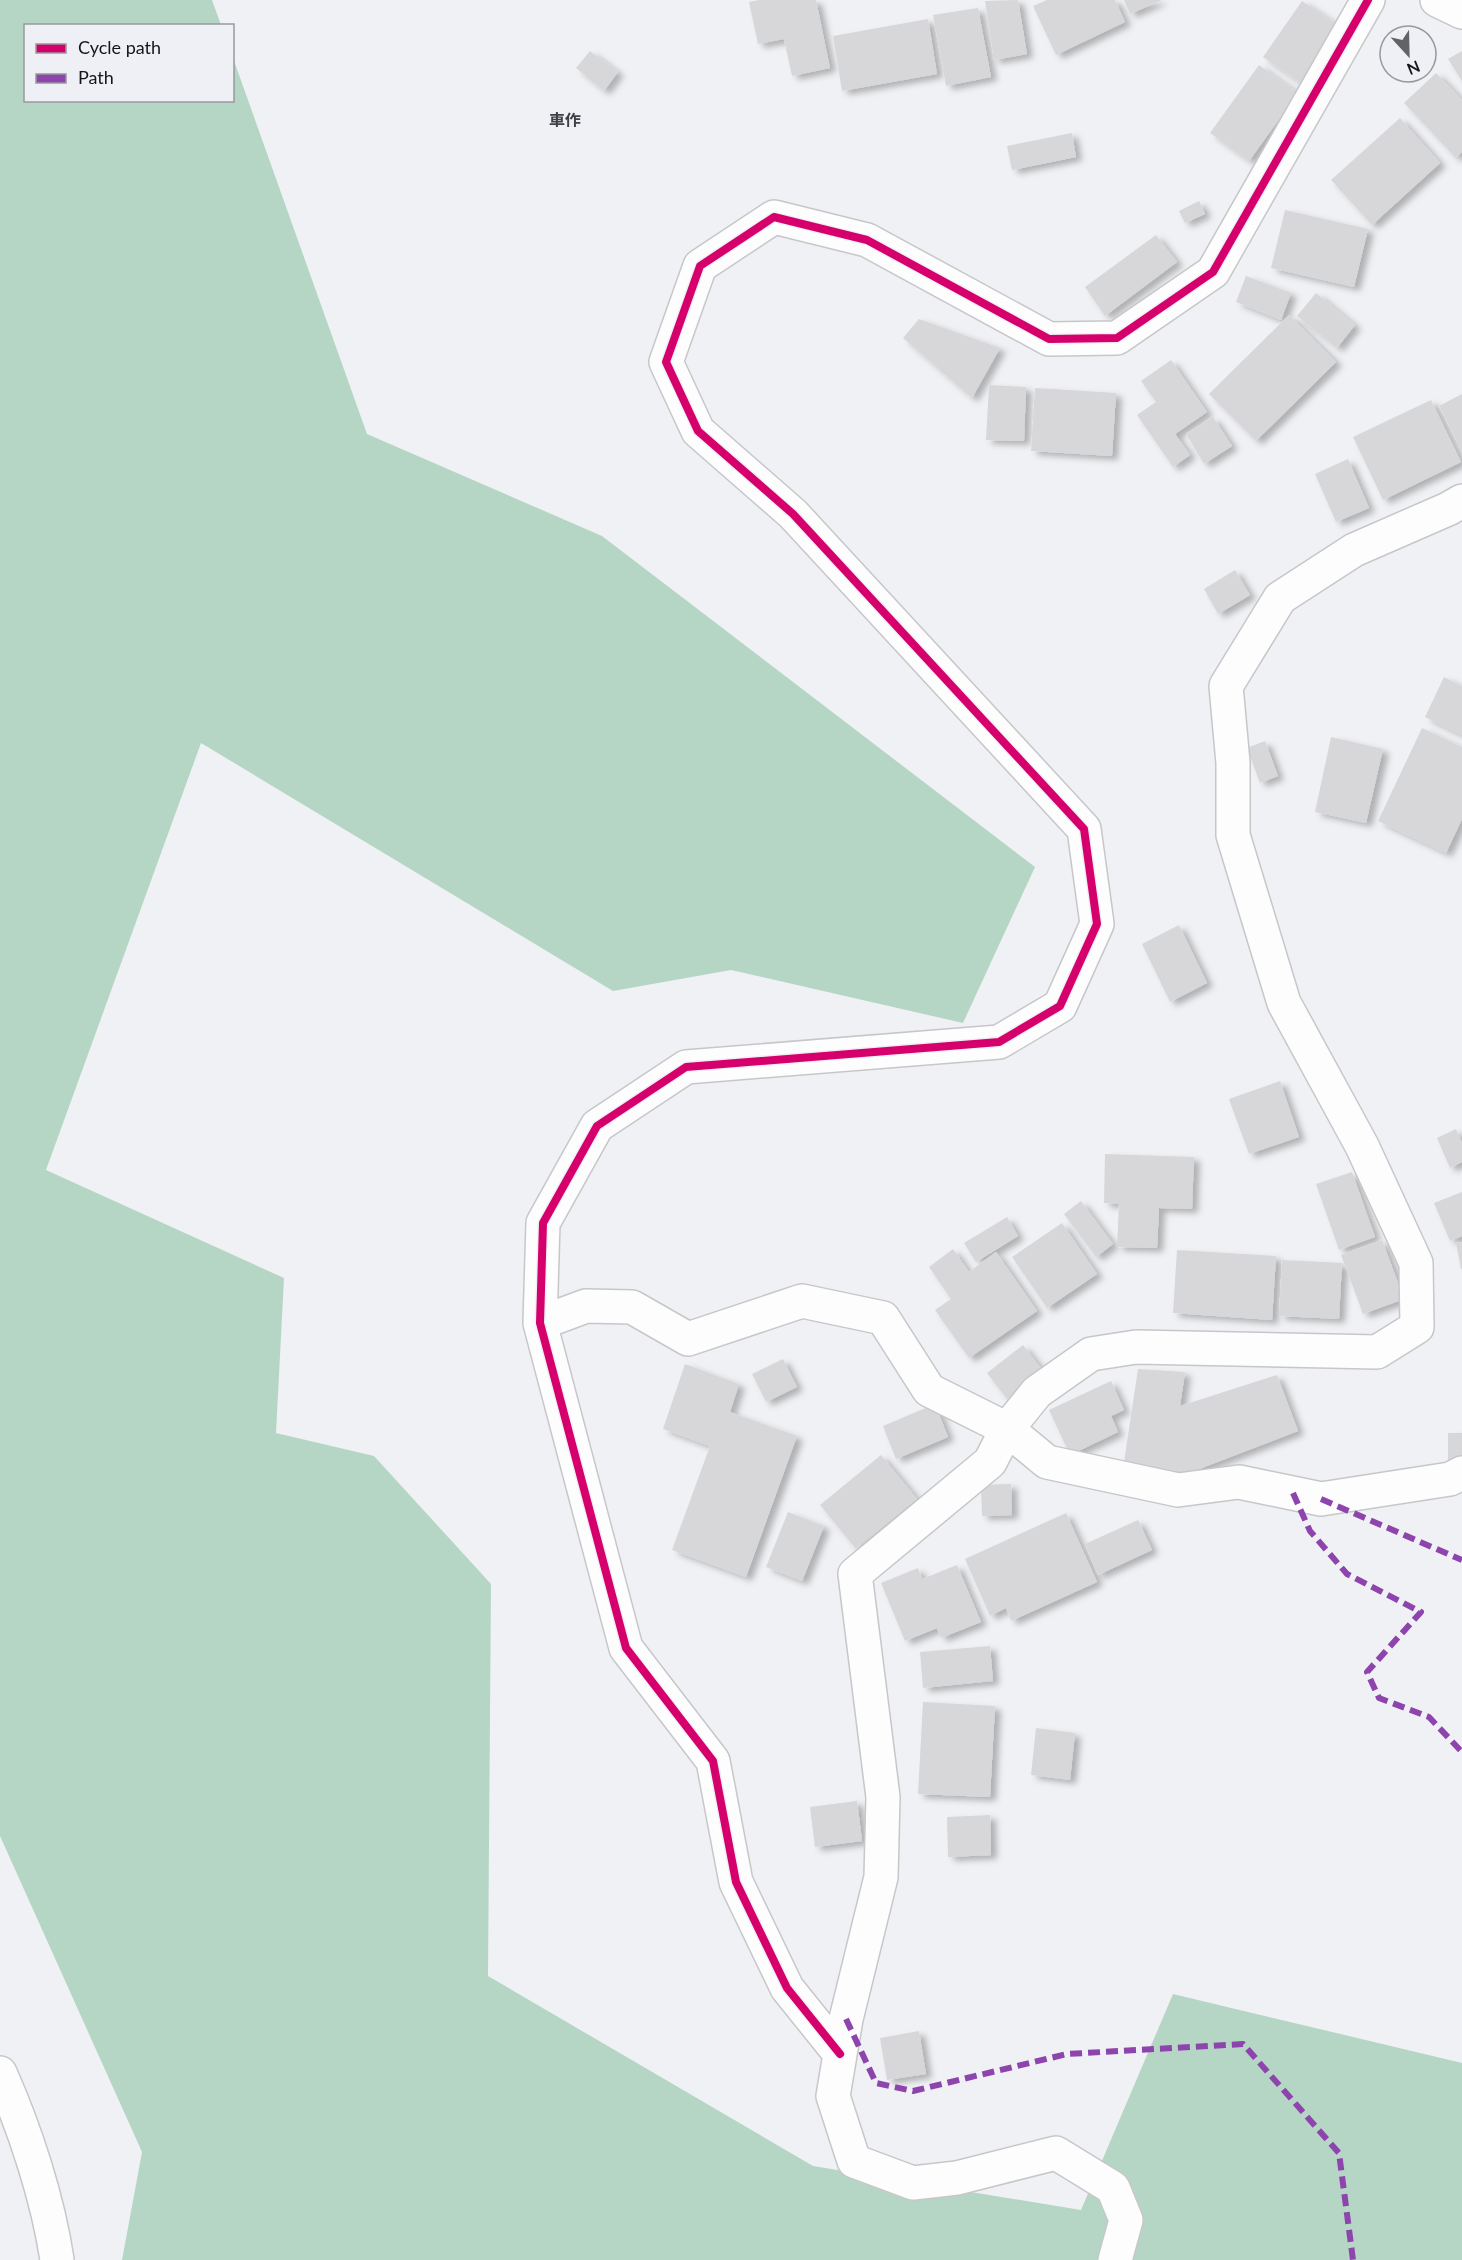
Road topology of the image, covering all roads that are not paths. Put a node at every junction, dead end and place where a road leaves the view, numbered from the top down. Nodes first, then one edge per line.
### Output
1 (1368, 0) edge
2 (1437, 0) edge
3 (1462, 12) edge
4 (1462, 501) edge
5 (540, 1323) junction
6 (1007, 1429) junction
7 (1462, 1473) edge
8 (840, 2054) junction
9 (0, 2073) edge
10 (57, 2260) edge
11 (1115, 2260) edge

1 - 5 street
2 - 3 street
4 - 6 street
5 - 6 street
5 - 8 street
6 - 7 street
6 - 8 street
8 - 11 street
9 - 10 street

